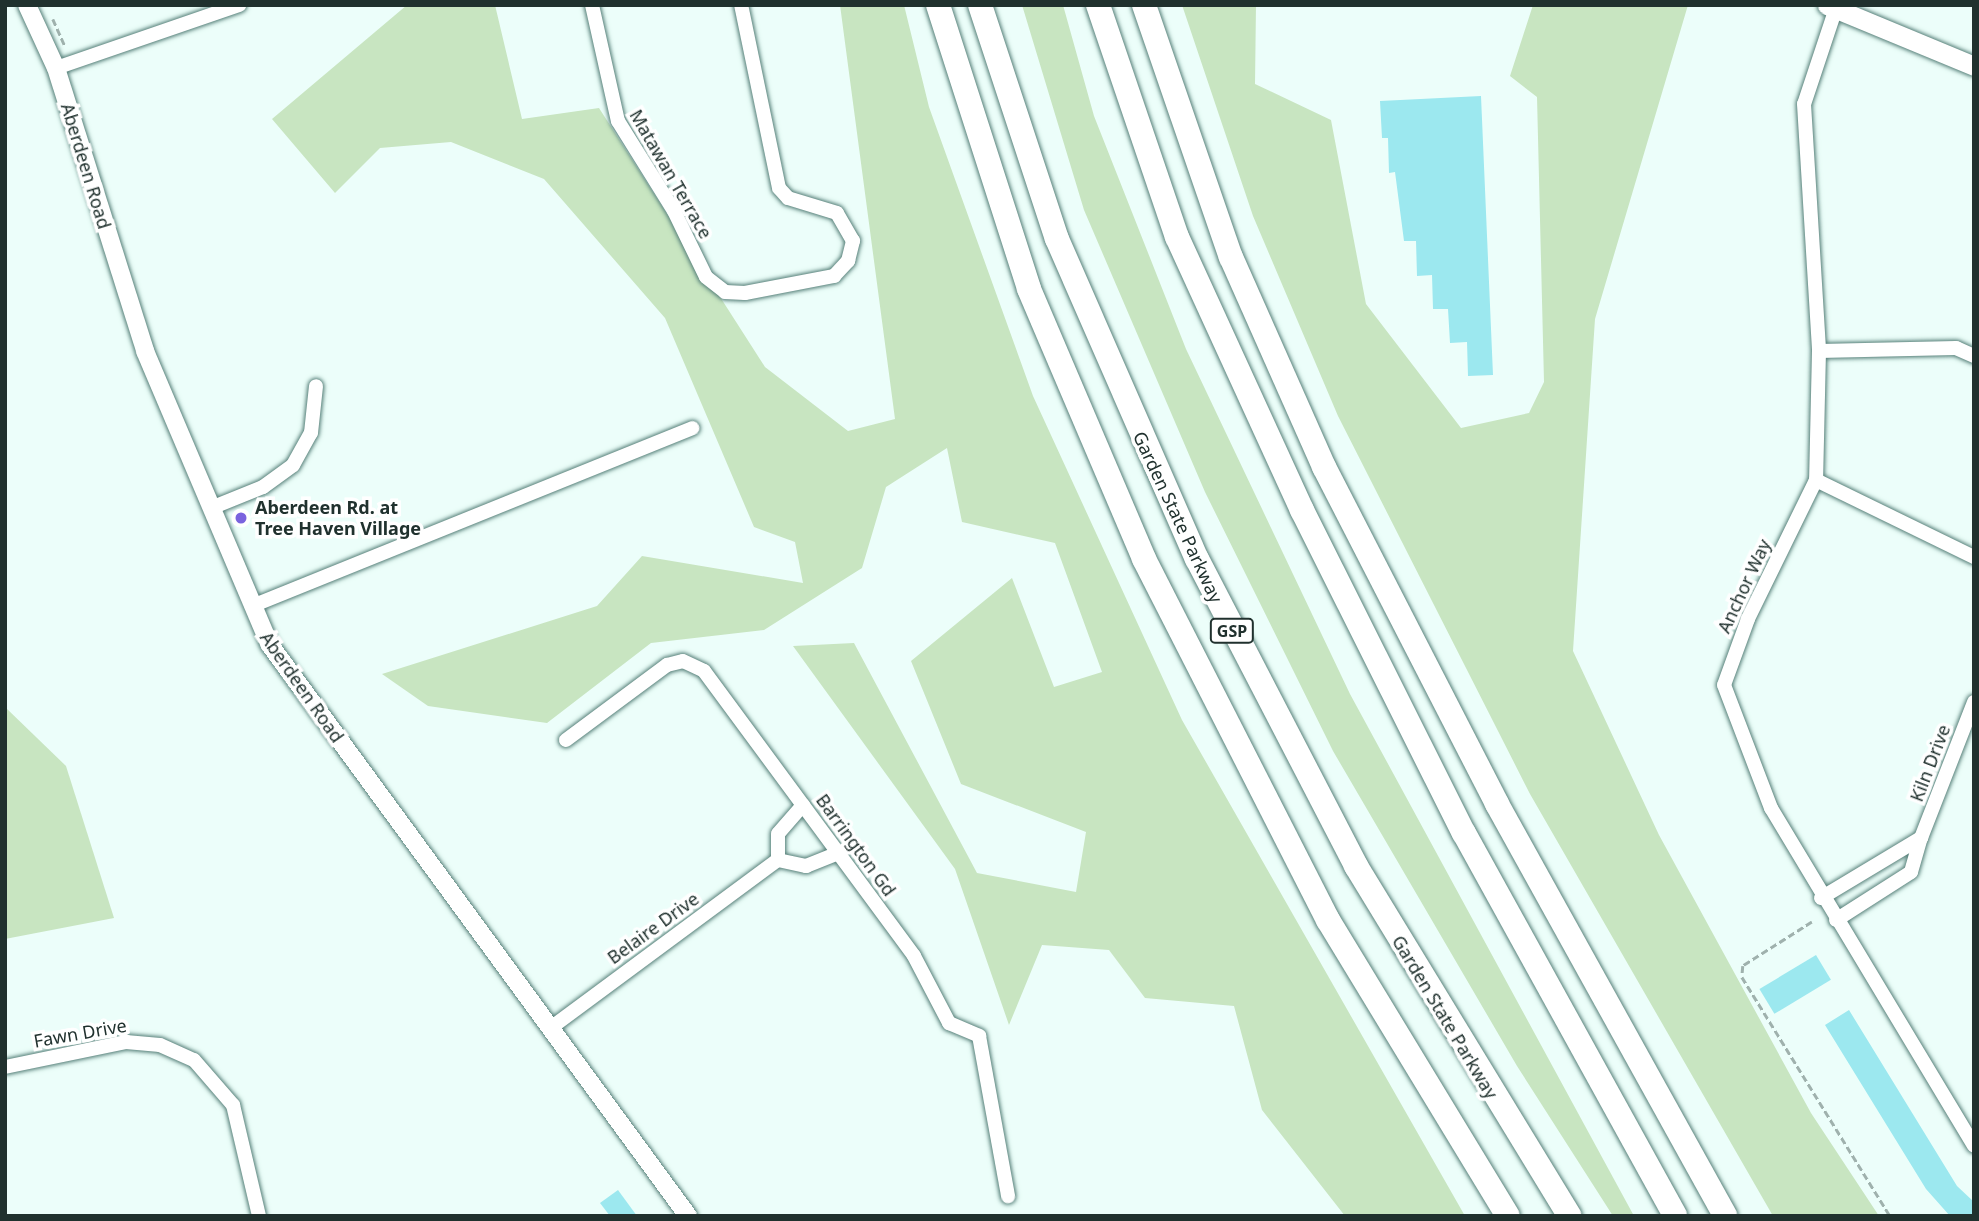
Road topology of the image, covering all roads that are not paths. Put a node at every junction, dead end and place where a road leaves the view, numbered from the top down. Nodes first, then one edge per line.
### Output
1 (27, 5) edge
2 (239, 5) edge
3 (592, 5) edge
4 (741, 5) edge
5 (938, 5) edge
6 (980, 5) edge
7 (1098, 5) edge
8 (1144, 5) edge
9 (1833, 6) edge
10 (1974, 66) edge
11 (56, 68) junction
12 (1819, 351) junction
13 (1974, 356) edge
14 (316, 386) dead end
15 (692, 428) dead end
16 (1816, 480) junction
17 (211, 508) junction
18 (1974, 557) edge
19 (252, 606) junction
20 (1974, 702) edge
21 (566, 740) dead end
22 (803, 804) junction
23 (1921, 838) junction
24 (838, 853) junction
25 (778, 860) junction
26 (1821, 898) junction
27 (1836, 920) junction
28 (552, 1027) junction
29 (5, 1067) edge
30 (1969, 1131) edge
31 (1974, 1146) edge
32 (1008, 1196) dead end
33 (259, 1216) edge
34 (688, 1216) edge
35 (1508, 1216) edge
36 (1570, 1216) edge
37 (1675, 1216) edge
38 (1725, 1216) edge

1 - 11 street, Aberdeen Road
2 - 11 street
3 - 4 street, Matawan Terrace
5 - 35 highway, GSP
6 - 36 highway, Garden State Parkway / GSP
7 - 37 highway
8 - 38 highway
9 - 10 main road
9 - 12 street, Anchor Way
11 - 17 street, Aberdeen Road
12 - 13 street
12 - 16 street, Anchor Way
14 - 17 street
15 - 19 street
16 - 18 street
16 - 26 street, Anchor Way
17 - 19 street, Aberdeen Road
19 - 28 street, Aberdeen Road
20 - 23 street, Kiln Drive
21 - 22 street, Barrington Gd
22 - 24 street, Barrington Gd
22 - 25 street
23 - 26 street
23 - 27 street, Kiln Drive
24 - 25 street
24 - 32 street, Barrington Gd
25 - 28 street, Belaire Drive
26 - 27 street, Anchor Way
27 - 30 street, Anchor Way
28 - 34 street, Aberdeen Road
29 - 33 street, Fawn Drive
30 - 31 street, Anchor Way

